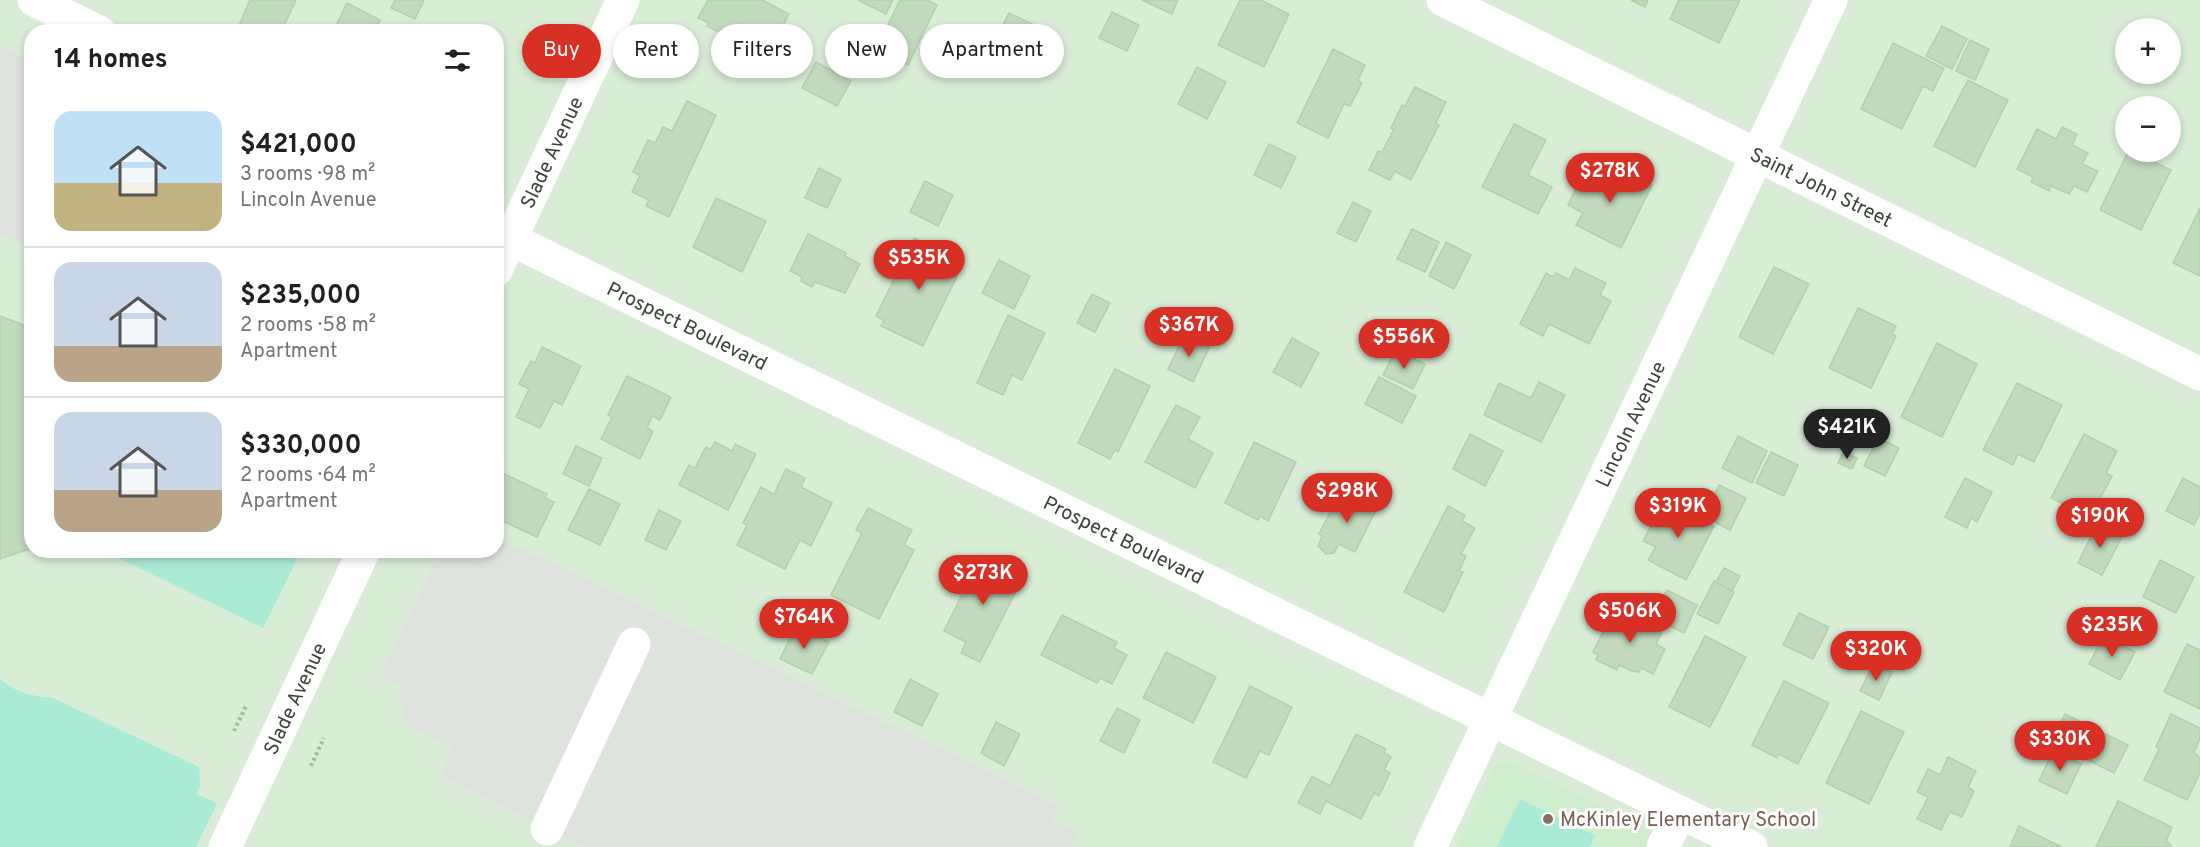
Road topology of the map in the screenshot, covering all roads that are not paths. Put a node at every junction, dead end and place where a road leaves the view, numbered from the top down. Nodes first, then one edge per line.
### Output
1 (34, 0) edge
2 (623, 0) edge
3 (1443, 0) edge
4 (1831, 0) edge
5 (83, 24) edge
6 (1758, 156) junction
7 (504, 236) edge
8 (2200, 374) edge
9 (360, 558) edge
10 (634, 644) dead end
11 (1490, 719) junction
12 (1680, 812) junction
13 (547, 828) dead end
14 (225, 847) edge
15 (1430, 847) edge
16 (1663, 847) edge
17 (1751, 847) edge

1 - 5 street
2 - 7 street, Slade Avenue
3 - 6 street, Saint John Street
4 - 6 street, Lincoln Avenue
6 - 8 street, Saint John Street
6 - 11 street, Lincoln Avenue
7 - 11 street, Prospect Boulevard
9 - 14 street, Slade Avenue
10 - 13 street
11 - 12 street, Prospect Boulevard
11 - 15 street, Lincoln Avenue
12 - 16 street
12 - 17 street, Prospect Boulevard

